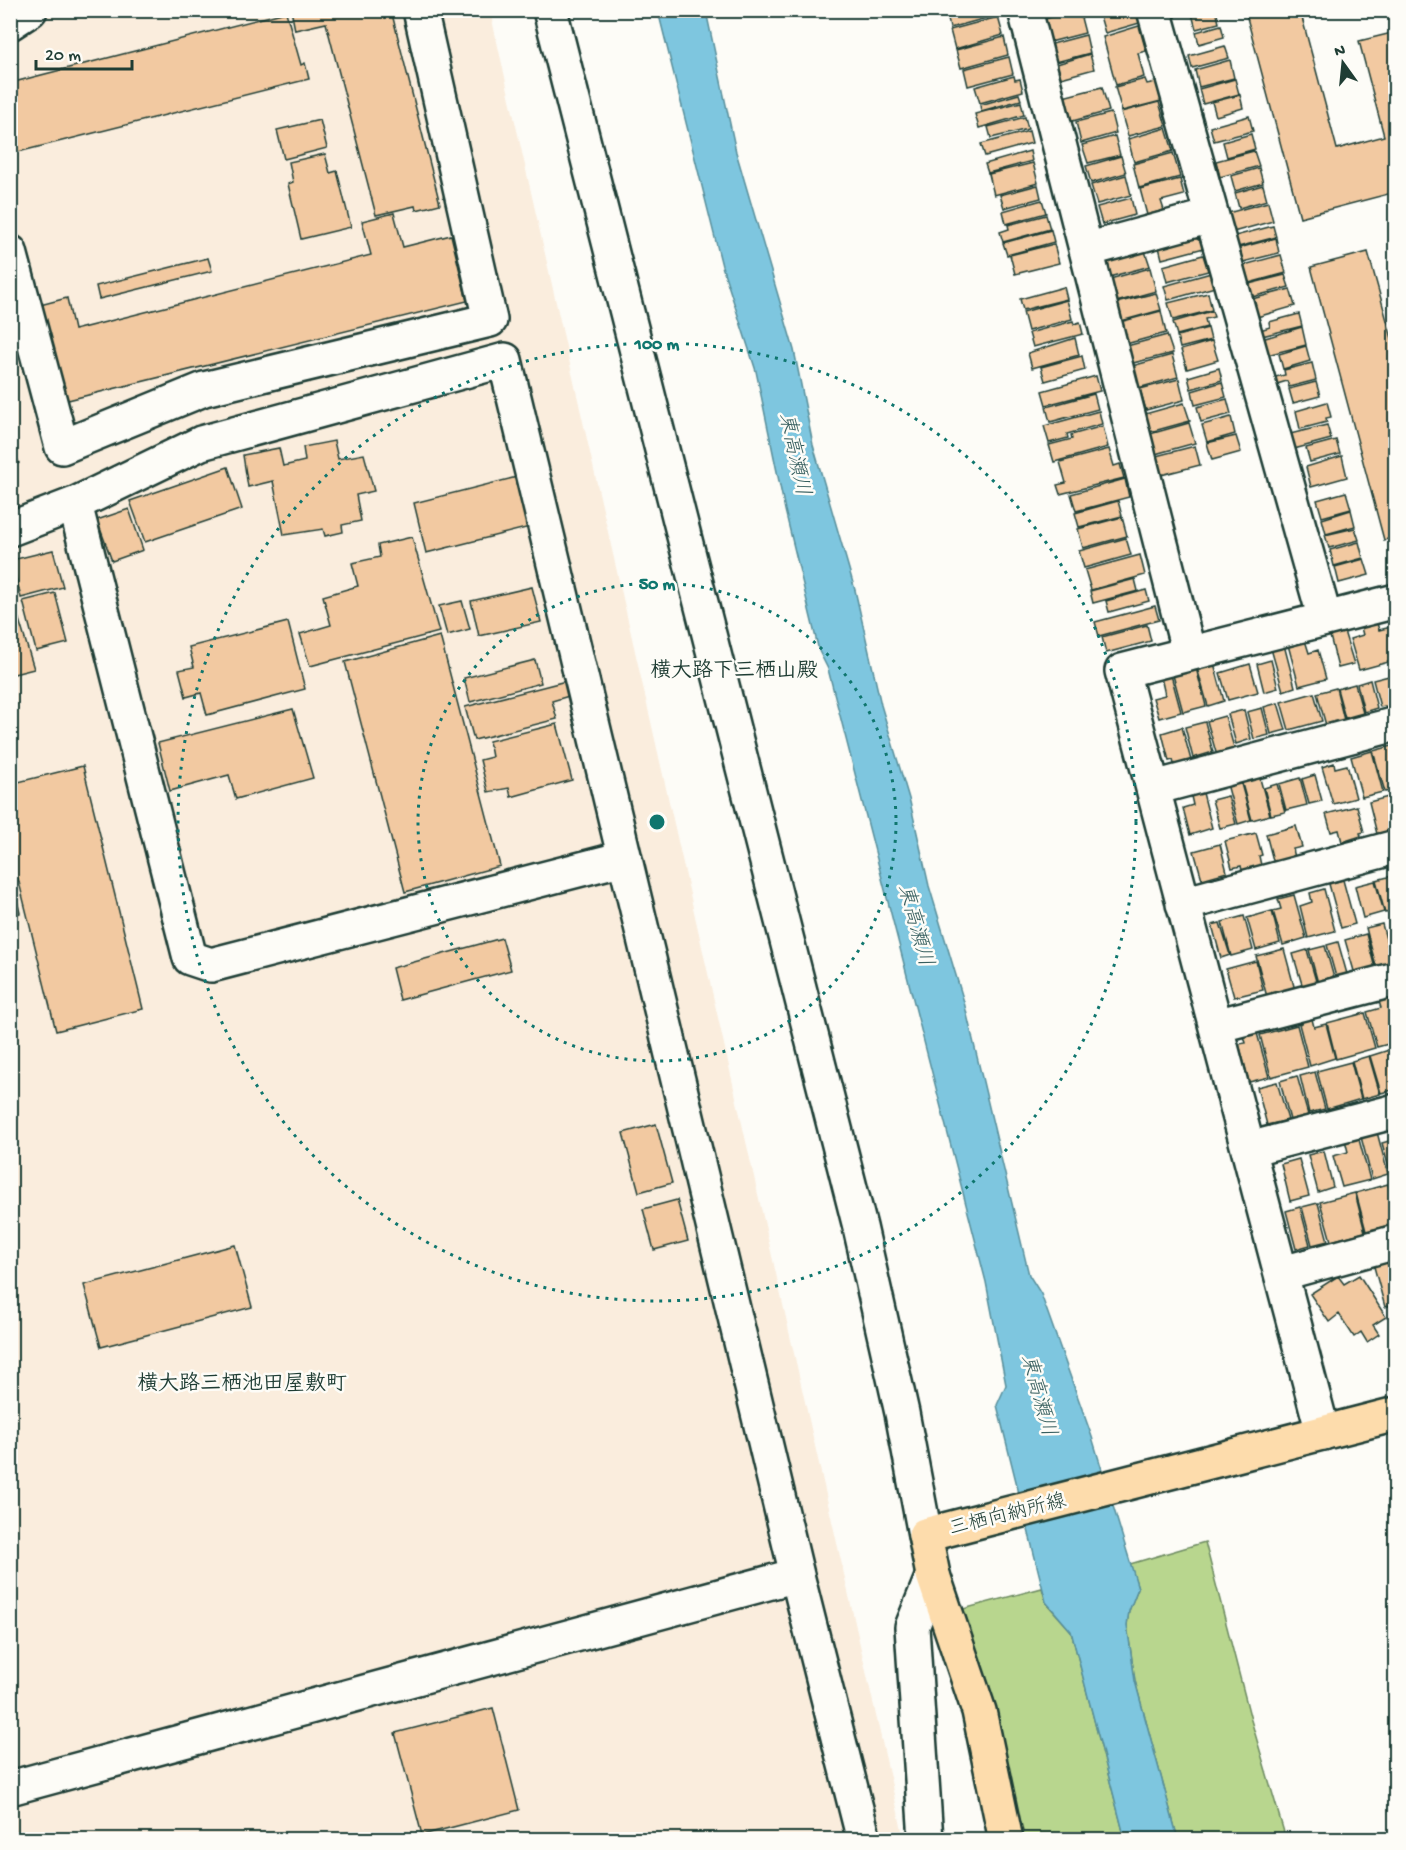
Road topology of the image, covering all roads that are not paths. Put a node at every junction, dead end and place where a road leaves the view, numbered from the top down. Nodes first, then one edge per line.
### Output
1 (30, 10) edge
2 (420, 10) edge
3 (550, 10) edge
4 (1025, 10) edge
5 (1154, 10) edge
6 (10, 22) edge
7 (1211, 216) junction
8 (1086, 250) junction
9 (10, 252) edge
10 (75, 504) junction
11 (10, 529) edge
12 (1395, 601) edge
13 (1325, 619) junction
14 (1189, 654) junction
15 (1395, 724) edge
16 (1154, 788) junction
17 (1395, 847) edge
18 (624, 858) junction
19 (1183, 904) junction
20 (1395, 979) edge
21 (1216, 1026) junction
22 (1395, 1111) edge
23 (1249, 1149) junction
24 (1395, 1242) edge
25 (1283, 1274) junction
26 (1395, 1414) edge
27 (1323, 1433) junction
28 (938, 1531) junction
29 (797, 1575) junction
30 (933, 1575) junction
31 (10, 1788) edge
32 (864, 1839) edge
33 (926, 1839) edge
34 (1006, 1839) edge

1 - 6 street
2 - 9 street
3 - 28 street
4 - 8 street
5 - 7 street
7 - 8 street
7 - 13 street
8 - 14 street
10 - 11 street
10 - 18 street
10 - 18 street
12 - 13 street
13 - 14 street
14 - 16 street
15 - 16 street
16 - 19 street
17 - 19 street
18 - 29 street
19 - 21 street
20 - 21 street
21 - 23 street
22 - 23 street
23 - 25 street
24 - 25 street
25 - 27 street
26 - 27 main road, 三栖向納所線
27 - 28 main road, 三栖向納所線
28 - 30 main road, 三栖向納所線
29 - 31 street
29 - 32 street
30 - 33 street
30 - 34 main road, 三栖向納所線

